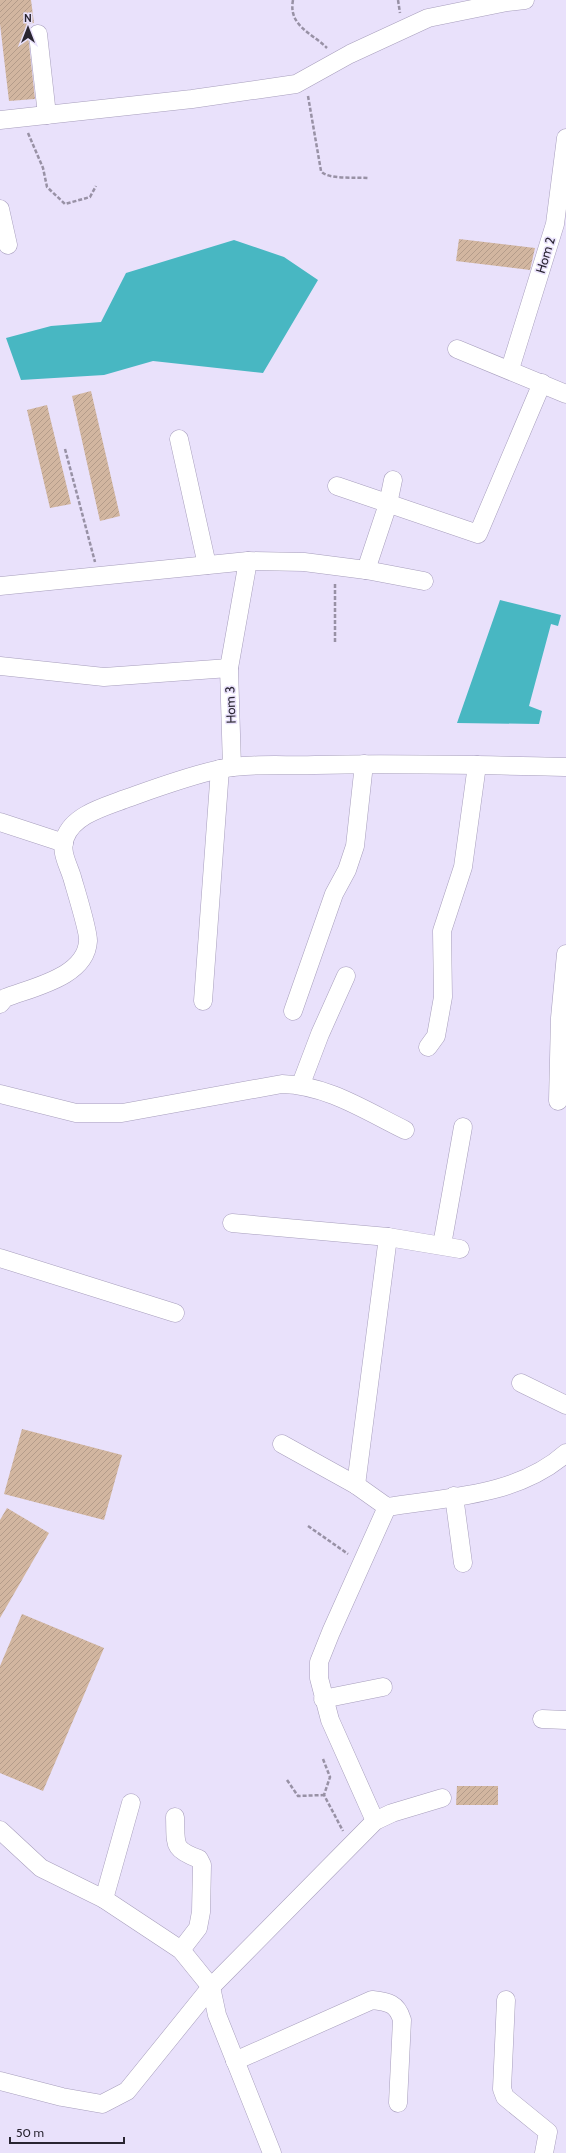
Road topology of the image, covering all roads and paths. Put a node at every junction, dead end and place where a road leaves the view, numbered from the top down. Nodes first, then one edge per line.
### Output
1 (293, 0) edge
2 (525, 0) edge
3 (38, 34) dead end
4 (338, 60) junction
5 (305, 80) junction
6 (47, 115) junction
7 (22, 118) junction
8 (0, 120) edge
9 (566, 138) edge
10 (368, 178) dead end
11 (96, 186) dead end
12 (0, 208) edge
13 (8, 245) dead end
14 (457, 348) dead end
15 (510, 369) junction
16 (542, 383) junction
17 (566, 394) edge
18 (179, 439) dead end
19 (65, 449) dead end
20 (393, 480) dead end
21 (337, 486) dead end
22 (388, 504) junction
23 (248, 561) junction
24 (207, 565) junction
25 (335, 566) junction
26 (366, 570) junction
27 (99, 576) junction
28 (424, 581) dead end
29 (0, 586) edge
30 (335, 642) dead end
31 (0, 666) edge
32 (229, 668) junction
33 (364, 764) junction
34 (477, 765) junction
35 (566, 767) edge
36 (226, 768) junction
37 (0, 822) edge
38 (64, 843) junction
39 (566, 954) edge
40 (346, 976) dead end
41 (203, 1001) dead end
42 (0, 1004) edge
43 (293, 1011) dead end
44 (428, 1047) dead end
45 (301, 1084) junction
46 (0, 1094) edge
47 (558, 1101) dead end
48 (463, 1127) dead end
49 (405, 1130) dead end
50 (232, 1223) dead end
51 (388, 1236) junction
52 (442, 1245) junction
53 (460, 1249) dead end
54 (0, 1258) edge
55 (175, 1313) dead end
56 (521, 1383) dead end
57 (566, 1405) edge
58 (282, 1444) dead end
59 (566, 1452) edge
60 (356, 1485) junction
61 (454, 1496) junction
62 (387, 1507) junction
63 (308, 1526) dead end
64 (361, 1563) junction
65 (463, 1563) dead end
66 (383, 1688) dead end
67 (324, 1699) junction
68 (542, 1719) dead end
69 (566, 1720) edge
70 (323, 1759) dead end
71 (287, 1780) dead end
72 (324, 1795) junction
73 (442, 1798) dead end
74 (131, 1803) dead end
75 (175, 1817) dead end
76 (375, 1821) junction
77 (0, 1830) edge
78 (351, 1845) junction
79 (104, 1899) junction
80 (181, 1950) junction
81 (211, 1987) junction
82 (506, 2000) dead end
83 (236, 2061) junction
84 (0, 2080) edge
85 (398, 2102) dead end
86 (272, 2153) edge
87 (544, 2153) edge

1 - 4 path
2 - 4 street
3 - 6 street
4 - 5 street
5 - 6 street
5 - 10 path
6 - 7 street
7 - 8 street
7 - 11 path
9 - 15 street, Hom 2
12 - 13 street
14 - 15 street
15 - 16 street
16 - 17 street
16 - 22 street
18 - 24 street
19 - 27 path
20 - 22 street
21 - 22 street
22 - 26 street
23 - 24 street
23 - 25 street
23 - 32 street, Hom 3
24 - 27 street
25 - 26 street
25 - 30 path
26 - 28 street
27 - 29 street
31 - 32 street
32 - 36 street, Hom 3
33 - 34 street
33 - 36 street
33 - 43 street
34 - 35 street
34 - 44 street
36 - 38 street
36 - 41 street, Hom 3
37 - 38 street
38 - 42 street
39 - 47 street
40 - 45 street
45 - 46 street
45 - 49 street
48 - 52 street
50 - 51 street
51 - 52 street
51 - 60 street
52 - 53 street
54 - 55 street
56 - 57 street
58 - 60 street
59 - 61 street
60 - 62 street
61 - 62 street
61 - 65 street
62 - 64 street
63 - 64 path
64 - 67 street
66 - 67 street
67 - 76 street
68 - 69 street
70 - 72 path
71 - 72 path
72 - 78 path
73 - 76 street
74 - 79 street
75 - 80 street
76 - 78 street
77 - 79 street
78 - 81 street
79 - 80 street
80 - 81 street
81 - 83 street
81 - 84 street
82 - 87 street
83 - 85 street
83 - 86 street

